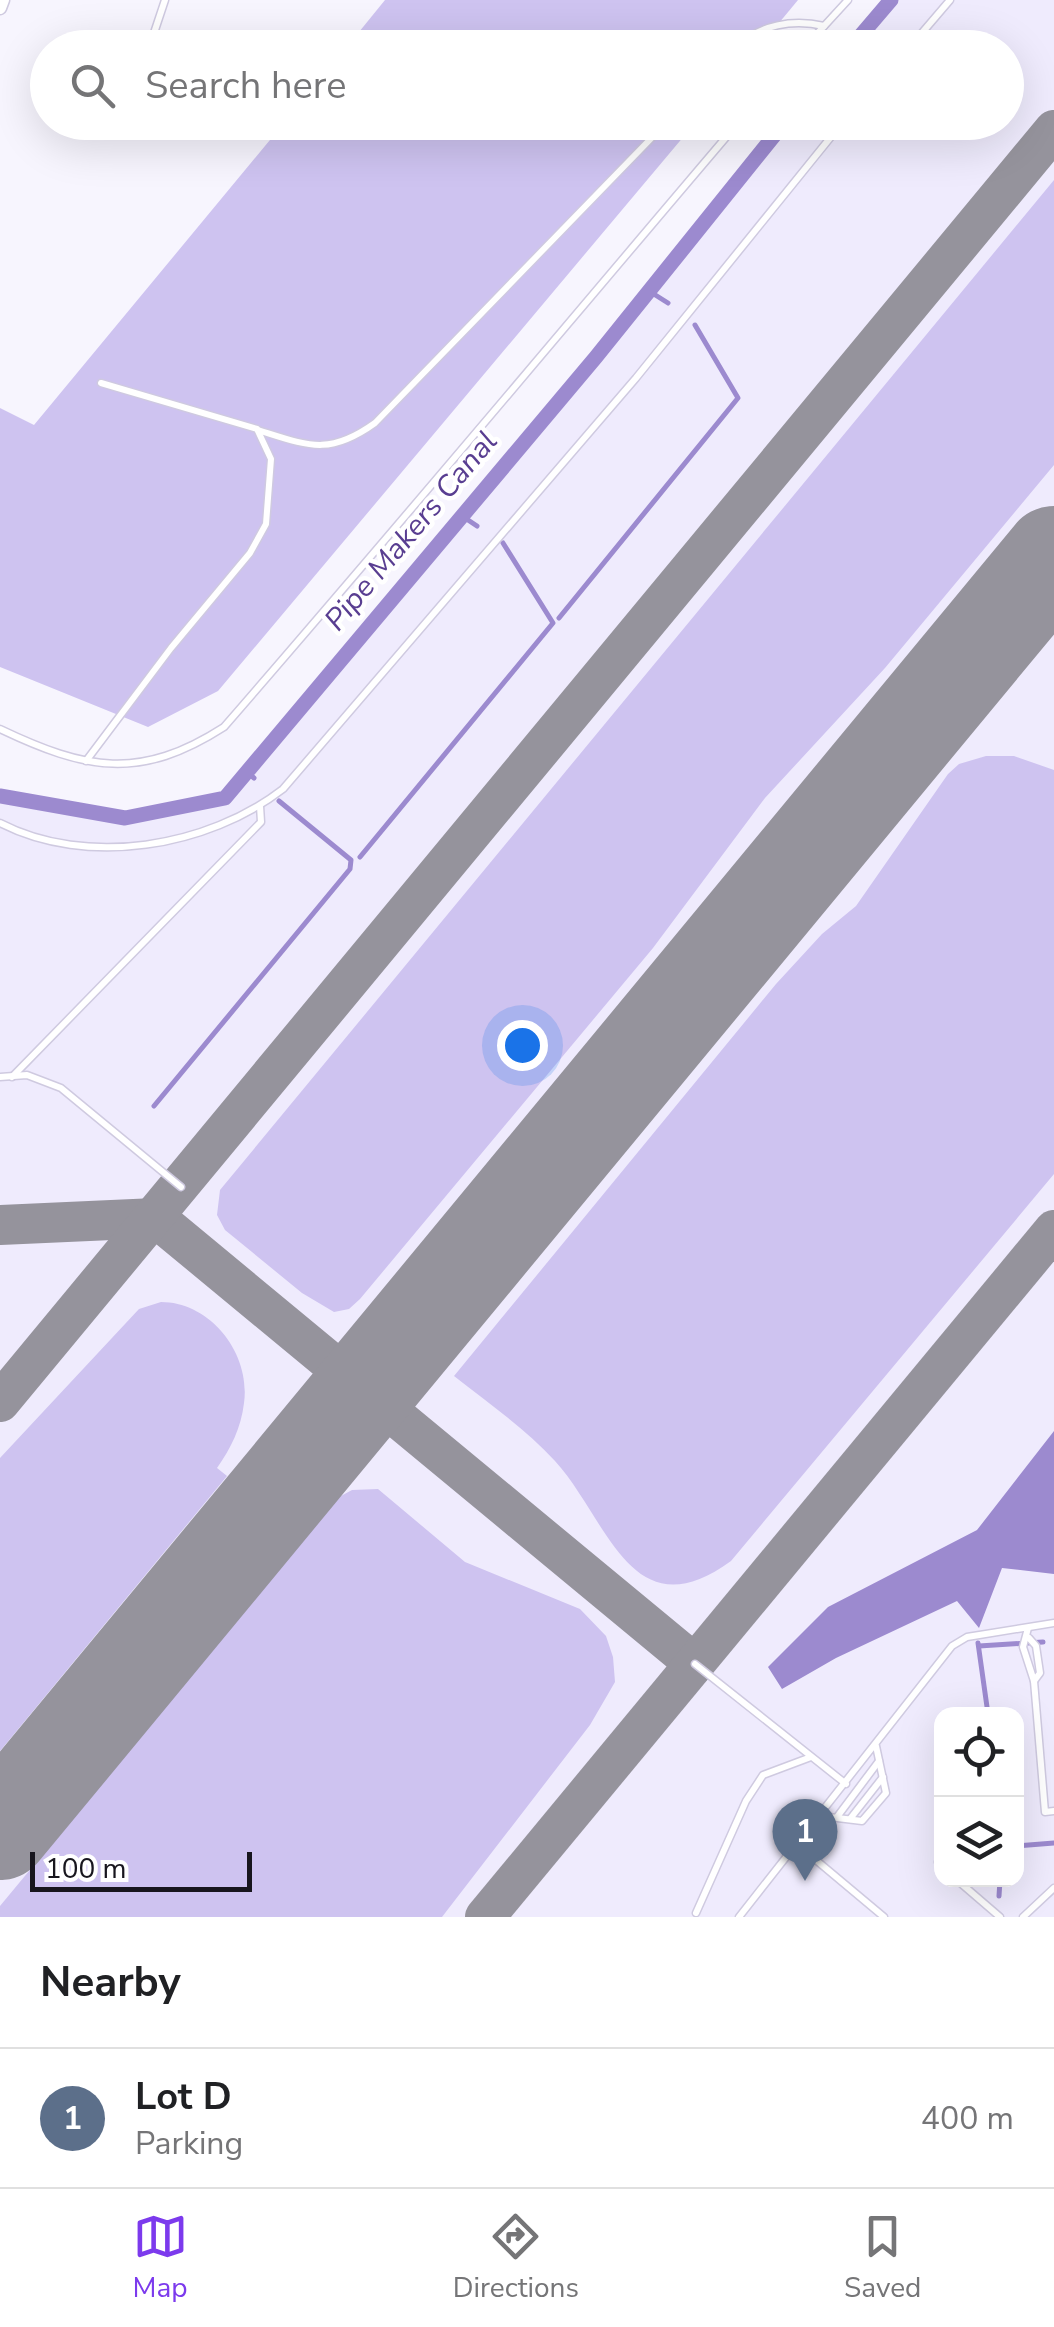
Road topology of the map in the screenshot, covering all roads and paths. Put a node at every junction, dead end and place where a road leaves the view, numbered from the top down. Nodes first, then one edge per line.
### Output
1 (2, 0) edge
2 (165, 0) edge
3 (848, 0) edge
4 (950, 0) edge
5 (0, 8) edge
6 (824, 26) junction
7 (155, 30) edge
8 (766, 30) edge
9 (820, 30) edge
10 (924, 30) edge
11 (650, 140) edge
12 (724, 140) edge
13 (828, 140) edge
14 (101, 383) dead end
15 (257, 429) junction
16 (0, 729) edge
17 (86, 761) junction
18 (260, 806) junction
19 (0, 823) edge
20 (0, 1076) edge
21 (12, 1077) junction
22 (182, 1187) dead end
23 (1054, 1623) edge
24 (1028, 1628) junction
25 (696, 1664) dead end
26 (876, 1744) junction
27 (811, 1757) junction
28 (880, 1760) junction
29 (883, 1776) junction
30 (846, 1784) junction
31 (1054, 1812) edge
32 (821, 1816) junction
33 (836, 1818) junction
34 (850, 1820) junction
35 (798, 1845) junction
36 (965, 1887) edge
37 (1054, 1888) edge
38 (696, 1913) dead end
39 (740, 1917) edge
40 (884, 1917) edge
41 (1000, 1917) edge
42 (1023, 1917) edge

1 - 5 street
2 - 7 lane
3 - 6 lane
4 - 10 lane
6 - 8 lane
6 - 9 lane
11 - 15 lane
12 - 17 lane
13 - 18 lane
14 - 15 lane
15 - 17 lane
16 - 17 lane
18 - 19 lane
18 - 21 lane
20 - 21 lane
21 - 22 lane
23 - 24 lane
24 - 26 lane
24 - 31 lane
25 - 27 lane
26 - 28 lane
26 - 30 lane
27 - 30 lane
27 - 38 lane
28 - 29 lane
28 - 33 lane
29 - 34 lane
29 - 34 lane
30 - 32 lane
32 - 33 lane
32 - 35 lane
33 - 34 lane
35 - 39 lane
35 - 40 lane
36 - 41 lane
37 - 42 lane

